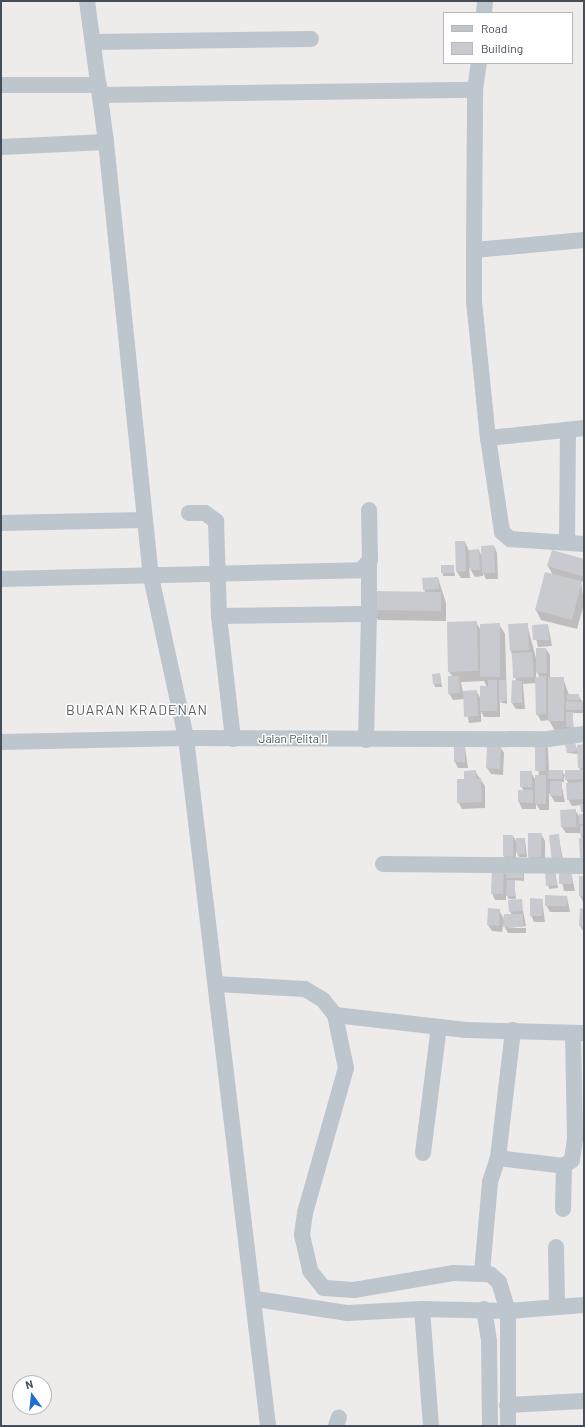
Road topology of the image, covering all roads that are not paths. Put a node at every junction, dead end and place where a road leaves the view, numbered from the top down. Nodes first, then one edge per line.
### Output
1 (87, 1) edge
2 (485, 1) edge
3 (484, 12) edge
4 (311, 39) dead end
5 (92, 42) junction
6 (480, 64) edge
7 (1, 85) edge
8 (472, 89) junction
9 (99, 90) junction
10 (106, 142) junction
11 (1, 146) edge
12 (584, 240) edge
13 (474, 250) junction
14 (584, 428) edge
15 (568, 430) junction
16 (488, 438) junction
17 (369, 510) dead end
18 (189, 514) dead end
19 (144, 520) junction
20 (1, 523) edge
21 (567, 541) junction
22 (584, 544) edge
23 (369, 565) junction
24 (217, 571) junction
25 (151, 577) junction
26 (1, 579) edge
27 (369, 615) junction
28 (219, 616) junction
29 (584, 734) edge
30 (186, 738) junction
31 (232, 739) junction
32 (366, 740) junction
33 (1, 742) edge
34 (383, 864) dead end
35 (584, 866) edge
36 (217, 988) junction
37 (335, 1015) junction
38 (439, 1027) junction
39 (514, 1030) junction
40 (578, 1033) edge
41 (423, 1153) dead end
42 (498, 1158) junction
43 (564, 1166) junction
44 (563, 1209) dead end
45 (556, 1247) dead end
46 (482, 1272) junction
47 (256, 1299) junction
48 (584, 1305) edge
49 (557, 1307) junction
50 (422, 1310) junction
51 (496, 1310) junction
52 (584, 1400) edge
53 (507, 1405) junction
54 (264, 1425) edge
55 (431, 1426) edge
56 (490, 1426) edge
57 (508, 1426) edge

1 - 5 street
2 - 3 street
4 - 5 street
5 - 9 street
6 - 8 street
7 - 9 street
8 - 9 street
8 - 13 street
9 - 10 street
10 - 11 street
10 - 19 street
12 - 13 street
13 - 16 street
14 - 15 street
15 - 16 street
15 - 21 street
16 - 21 street
17 - 23 street
18 - 24 street
19 - 20 street
19 - 25 street
21 - 22 street
23 - 24 street
23 - 27 street
24 - 25 street
24 - 28 street
25 - 26 street
25 - 30 street
27 - 28 street
27 - 32 street
28 - 31 street
29 - 32 street, Jalan Pelita II
30 - 31 street, Jalan Pelita II
30 - 33 street, Jalan Pelita II
30 - 36 street
31 - 32 street, Jalan Pelita II
34 - 35 street
36 - 37 street
36 - 47 street
37 - 38 street
37 - 46 street
38 - 39 street
38 - 41 street
39 - 40 street
39 - 42 street
40 - 43 street
42 - 43 street
42 - 46 street
43 - 44 street
45 - 49 street
46 - 51 street
47 - 50 street
47 - 54 street
48 - 49 street
49 - 51 street
50 - 51 street
50 - 55 street
51 - 53 street
51 - 56 street
52 - 53 street
53 - 57 street

